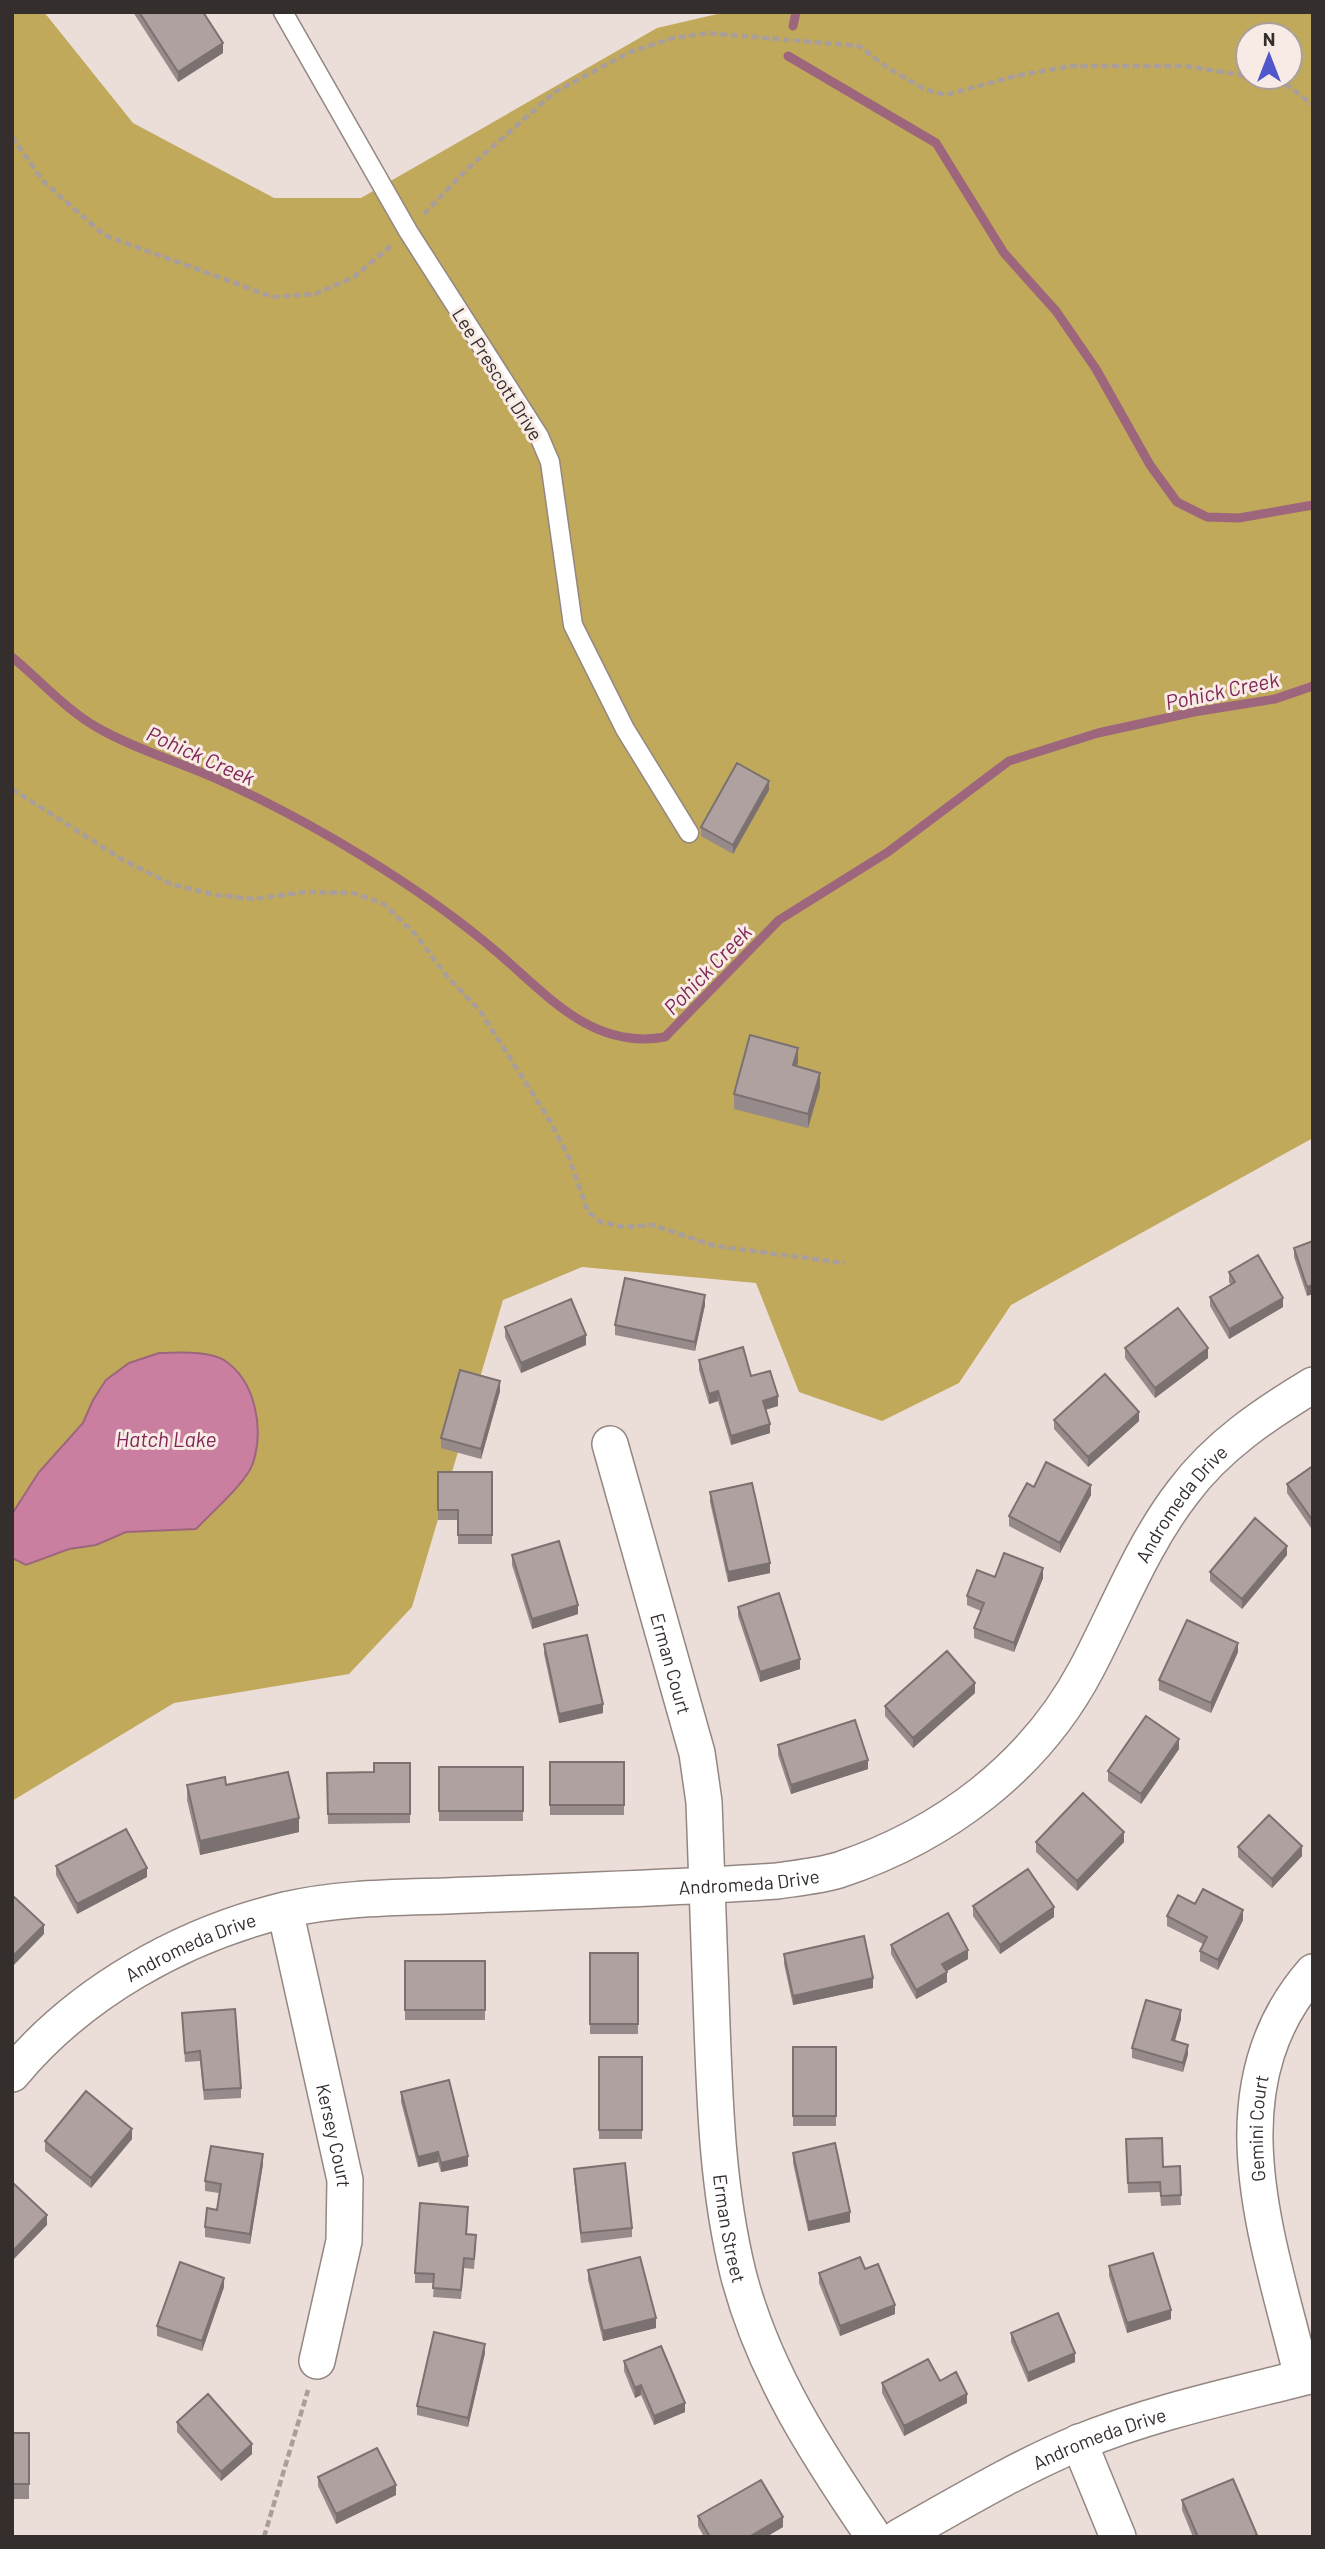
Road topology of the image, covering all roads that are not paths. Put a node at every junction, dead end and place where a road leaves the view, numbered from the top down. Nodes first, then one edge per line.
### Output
1 (283, 12) edge
2 (689, 833) dead end
3 (1313, 1385) edge
4 (610, 1444) dead end
5 (707, 1886) junction
6 (285, 1910) junction
7 (1313, 1972) edge
8 (12, 2074) edge
9 (317, 2361) road end
10 (1308, 2376) edge
11 (1079, 2442) junction
12 (874, 2537) edge
13 (899, 2537) edge
14 (1118, 2537) edge

1 - 2 lane, Lee Prescott Drive
3 - 5 street, Andromeda Drive
4 - 5 street, Erman Court
5 - 6 street, Andromeda Drive
5 - 12 street, Erman Street
6 - 8 street, Andromeda Drive
6 - 9 street, Kersey Court
7 - 10 street, Gemini Court
10 - 11 street, Andromeda Drive
11 - 13 street, Andromeda Drive
11 - 14 street

